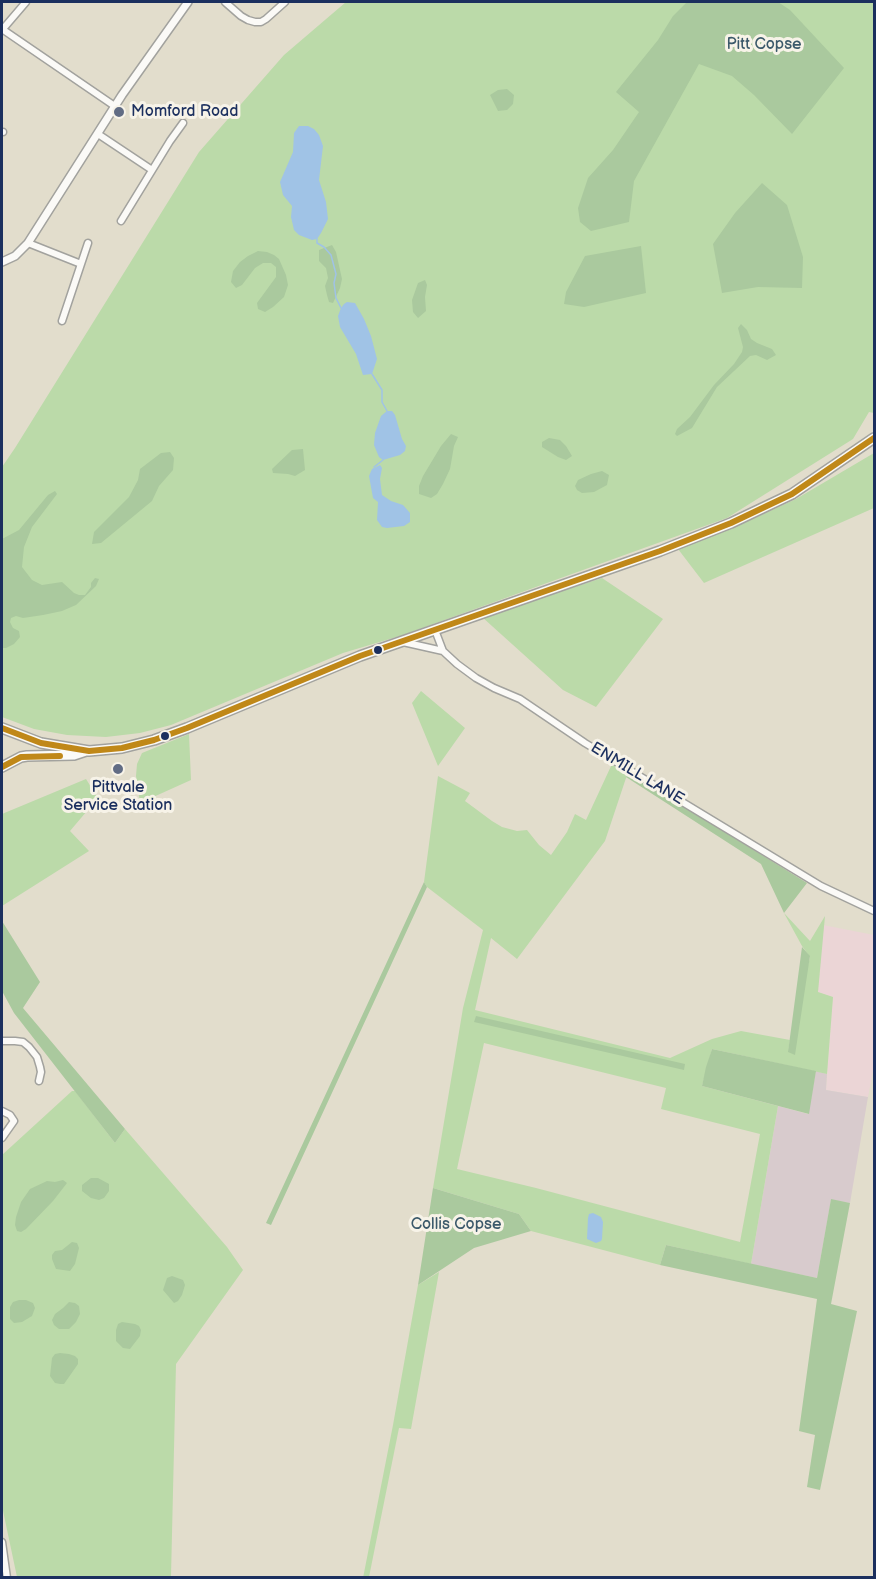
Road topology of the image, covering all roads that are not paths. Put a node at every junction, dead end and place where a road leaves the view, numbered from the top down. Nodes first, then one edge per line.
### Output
1 (26, 2) edge
2 (225, 2) edge
3 (285, 2) edge
4 (184, 3) edge
5 (2, 29) edge
6 (116, 107) junction
7 (183, 123) dead end
8 (98, 134) junction
9 (152, 170) junction
10 (121, 221) dead end
11 (28, 243) junction
12 (88, 243) dead end
13 (2, 262) edge
14 (81, 264) junction
15 (62, 321) dead end
16 (874, 438) edge
17 (435, 630) junction
18 (401, 642) junction
19 (443, 651) junction
20 (2, 728) edge
21 (89, 751) junction
22 (2, 767) edge
23 (874, 911) edge
24 (2, 1041) edge
25 (39, 1081) dead end
26 (2, 1111) edge
27 (2, 1138) edge
28 (2, 1542) edge
29 (7, 1578) edge

1 - 5 street
2 - 3 street
4 - 6 street
5 - 6 street
6 - 8 street
7 - 9 street
8 - 9 street
8 - 11 street
9 - 10 street
11 - 13 street
11 - 14 street
12 - 14 street
14 - 15 street
16 - 17 main road
17 - 18 main road
17 - 19 street
18 - 19 street, ENMILL LANE
18 - 21 main road
19 - 23 street, ENMILL LANE
20 - 21 main road
21 - 22 main road
24 - 25 street
26 - 27 street
28 - 29 street

